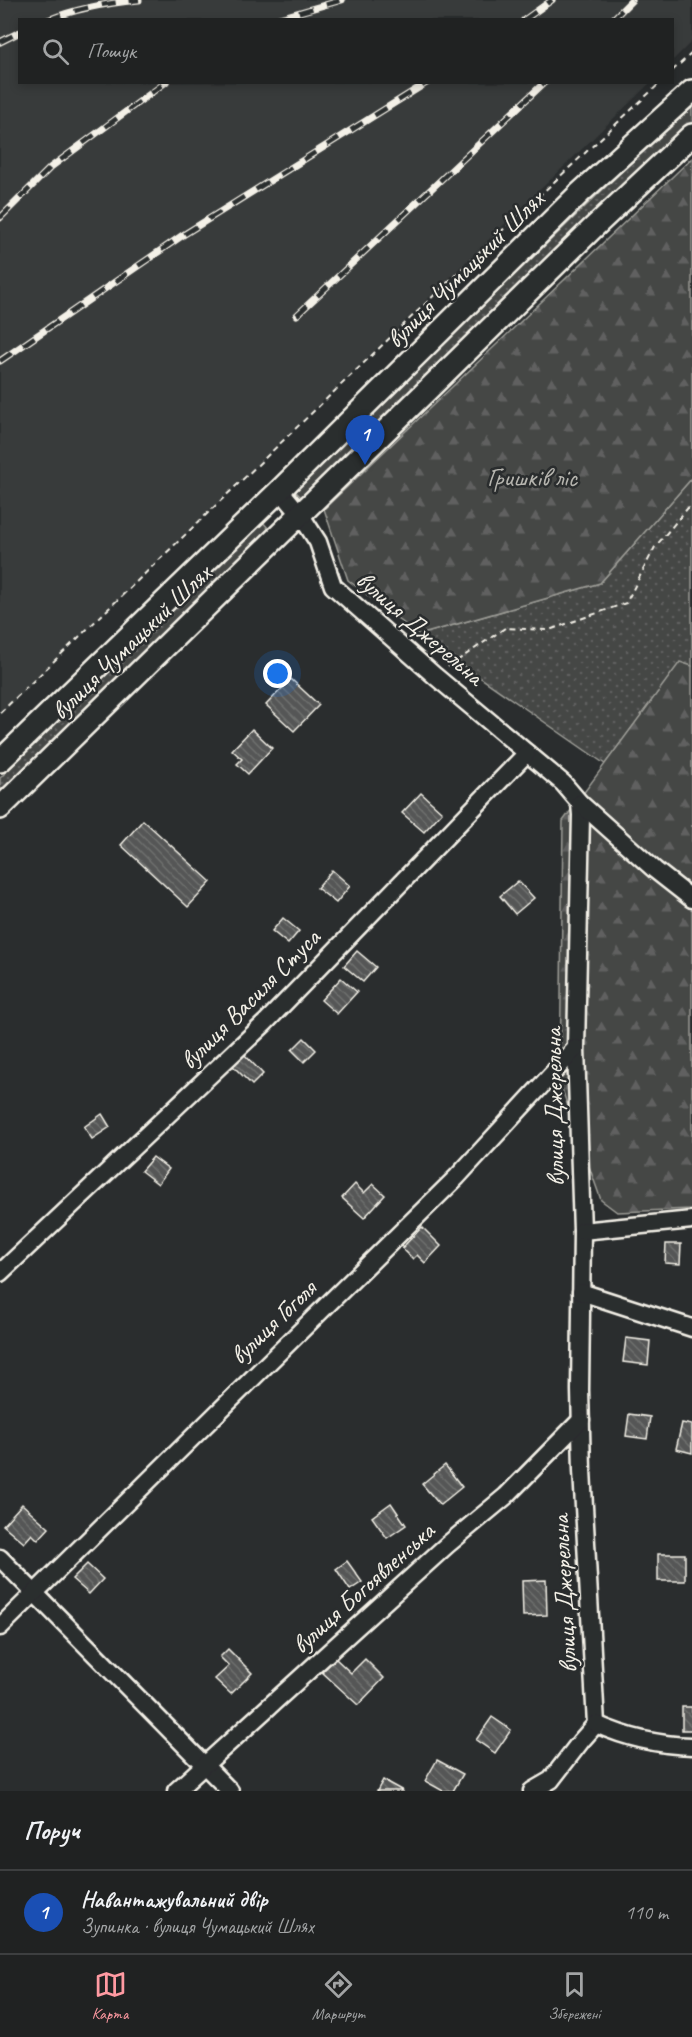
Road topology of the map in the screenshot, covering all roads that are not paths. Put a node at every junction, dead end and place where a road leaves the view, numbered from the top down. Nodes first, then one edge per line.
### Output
1 (692, 91) edge
2 (692, 135) edge
3 (280, 490) junction
4 (300, 514) junction
5 (527, 753) junction
6 (0, 761) edge
7 (580, 803) junction
8 (0, 808) edge
9 (692, 899) edge
10 (576, 1048) junction
11 (692, 1220) edge
12 (582, 1231) junction
13 (0, 1273) edge
14 (581, 1292) junction
15 (692, 1328) edge
16 (581, 1420) junction
17 (0, 1558) edge
18 (35, 1593) junction
19 (0, 1627) edge
20 (596, 1724) junction
21 (692, 1746) edge
22 (203, 1765) junction
23 (176, 1791) edge
24 (230, 1791) edge
25 (532, 1791) edge

1 - 3 main road, вулиця Чумацький Шлях
2 - 4 main road, вулиця Чумацький Шлях
3 - 4 street
3 - 6 main road, вулиця Чумацький Шлях
4 - 5 street, вулиця Джерельна
4 - 8 main road, вулиця Чумацький Шлях
5 - 7 street, вулиця Джерельна
5 - 13 street, вулиця Василя Стуса
7 - 9 street
7 - 10 street, вулиця Джерельна
10 - 12 street, вулиця Джерельна
10 - 18 street, вулиця Гоголя
11 - 12 street
12 - 14 street, вулиця Джерельна
14 - 15 street
14 - 16 street, вулиця Джерельна
16 - 20 street, вулиця Джерельна
16 - 22 street, вулиця Богоявленська
17 - 18 street
18 - 19 street, вулиця Гоголя
18 - 22 street
20 - 21 street
20 - 25 street
22 - 23 street, вулиця Богоявленська
22 - 24 street

